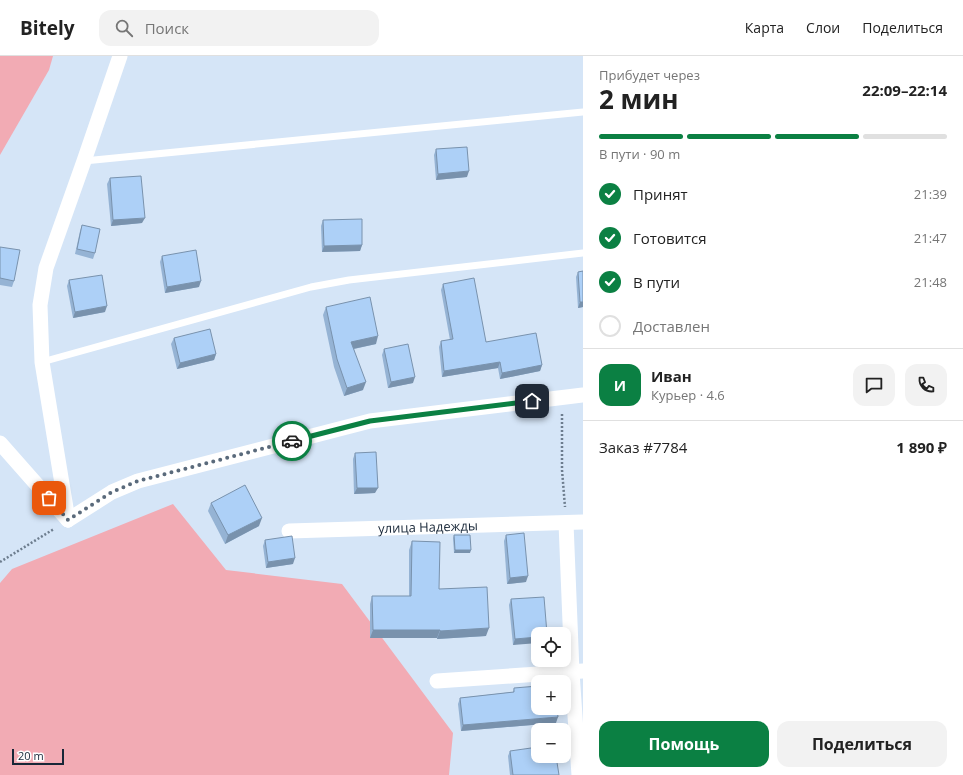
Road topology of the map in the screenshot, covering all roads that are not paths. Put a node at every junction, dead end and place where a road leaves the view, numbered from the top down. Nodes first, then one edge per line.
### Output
1 (120, 56) edge
2 (583, 112) edge
3 (84, 162) junction
4 (583, 253) edge
5 (42, 362) junction
6 (583, 396) edge
7 (0, 443) edge
8 (68, 520) junction
9 (583, 522) edge
10 (566, 523) junction
11 (289, 531) dead end
12 (577, 672) edge
13 (437, 681) dead end
14 (579, 775) edge

1 - 3 street
2 - 3 lane
3 - 5 street
4 - 5 lane
5 - 8 street
6 - 8 street
7 - 8 street
9 - 10 street, улица Надежды
10 - 11 street, улица Надежды
10 - 12 street
12 - 13 street
12 - 14 street

